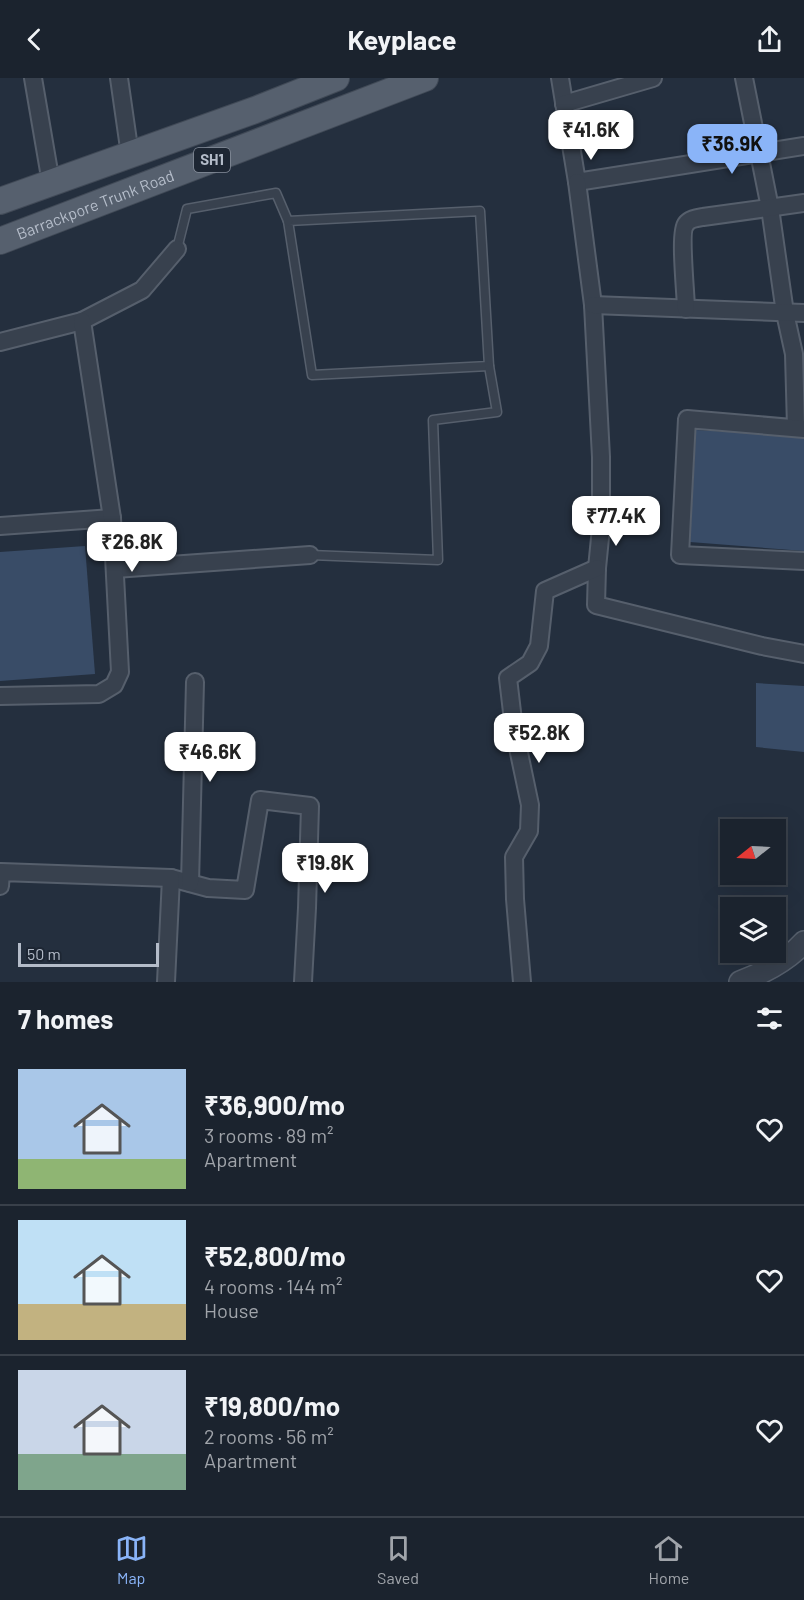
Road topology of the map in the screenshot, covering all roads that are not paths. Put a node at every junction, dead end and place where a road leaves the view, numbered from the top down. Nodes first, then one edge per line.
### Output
1 (33, 78) edge
2 (119, 78) edge
3 (336, 78) edge
4 (560, 78) edge
5 (653, 78) edge
6 (744, 78) edge
7 (415, 80) edge
8 (564, 104) junction
9 (804, 146) edge
10 (759, 153) junction
11 (130, 154) junction
12 (577, 182) junction
13 (51, 183) junction
14 (0, 201) edge
15 (804, 203) edge
16 (770, 208) junction
17 (288, 221) junction
18 (0, 241) edge
19 (177, 249) joint
20 (593, 305) junction
21 (687, 309) junction
22 (785, 313) junction
23 (804, 314) edge
24 (82, 321) junction
25 (0, 342) edge
26 (489, 366) junction
27 (800, 428) edge
28 (112, 518) junction
29 (0, 526) edge
30 (310, 555) joint
31 (804, 561) edge
32 (597, 568) junction
33 (115, 569) junction
34 (804, 654) edge
35 (195, 682) dead end
36 (0, 696) edge
37 (171, 878) junction
38 (190, 883) junction
39 (0, 886) edge
40 (804, 942) edge
41 (166, 982) edge
42 (303, 982) edge
43 (522, 982) edge
44 (740, 982) edge

1 - 13 street
2 - 11 street
3 - 11 main road, Barrackpore Trunk Road / SH1
4 - 8 street
5 - 8 street
6 - 10 street
7 - 18 main road, Barrackpore Trunk Road / SH1
8 - 12 street
9 - 10 street
10 - 12 street
10 - 16 street
11 - 13 main road, Barrackpore Trunk Road / SH1
12 - 20 street
13 - 14 main road, Barrackpore Trunk Road / SH1
15 - 16 street
16 - 21 street
16 - 22 street
17 - 19 lane
17 - 26 lane
17 - 26 lane
19 - 24 street
20 - 21 street
20 - 32 street
21 - 22 street
22 - 23 street
22 - 27 street
24 - 25 street
24 - 28 street
26 - 30 lane
27 - 31 street
28 - 29 street
28 - 33 street
30 - 33 street
32 - 34 street
32 - 43 street
33 - 36 street
35 - 38 street
37 - 38 street
37 - 39 street
37 - 41 street
38 - 42 street
40 - 44 street

